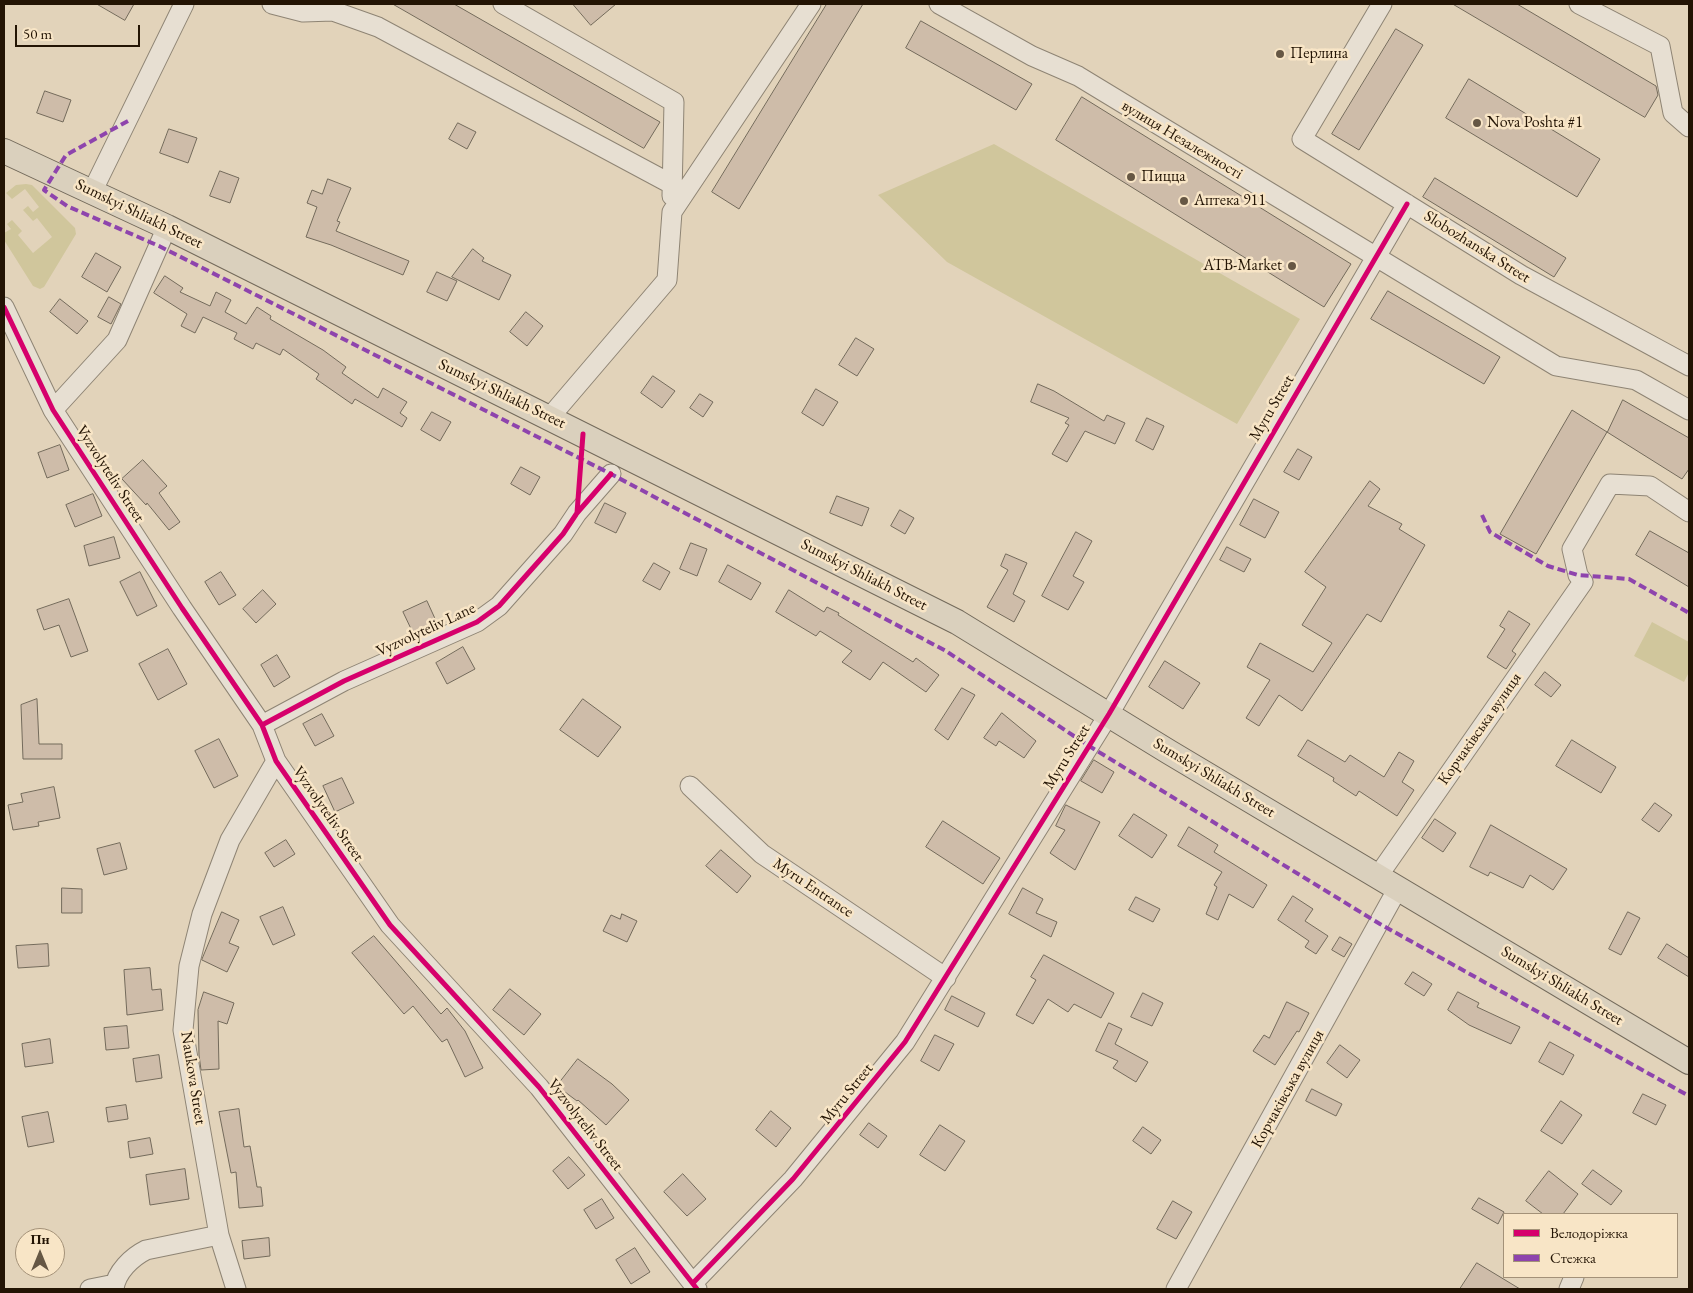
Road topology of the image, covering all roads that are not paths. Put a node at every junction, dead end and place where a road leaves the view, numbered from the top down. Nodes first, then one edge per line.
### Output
1 (184, 4) edge
2 (272, 4) edge
3 (503, 4) edge
4 (811, 4) edge
5 (939, 4) edge
6 (1382, 4) edge
7 (1579, 4) edge
8 (336, 7) edge
9 (1689, 127) edge
10 (4, 152) edge
11 (673, 185) junction
12 (92, 192) junction
13 (1407, 204) junction
14 (672, 212) junction
15 (167, 227) junction
16 (1376, 258) junction
17 (4, 307) edge
18 (1689, 366) edge
19 (53, 410) junction
20 (1689, 410) edge
21 (550, 417) junction
22 (611, 474) dead end
23 (1689, 512) edge
24 (1109, 714) junction
25 (262, 725) junction
26 (276, 761) junction
27 (690, 786) dead end
28 (1378, 876) junction
29 (1398, 888) junction
30 (946, 978) junction
31 (1689, 1062) edge
32 (219, 1235) junction
33 (115, 1286) edge
34 (695, 1286) edge
35 (90, 1289) edge
36 (236, 1289) edge
37 (1176, 1289) edge

1 - 12 street
2 - 8 street
3 - 11 street
4 - 14 street
5 - 16 street, вулиця Незалежності
6 - 13 street, Slobozhanska Street
7 - 9 street
8 - 11 street
10 - 12 main road, Sumskyi Shliakh Street
11 - 14 street
12 - 15 main road, Sumskyi Shliakh Street
13 - 16 street, Myru Street
13 - 18 street, Slobozhanska Street
14 - 21 street
15 - 19 street
15 - 21 main road, Sumskyi Shliakh Street
16 - 20 street, вулиця Незалежності
16 - 24 street, Myru Street
17 - 19 street, Vyzvolyteliv Street
19 - 25 street, Vyzvolyteliv Street
21 - 24 main road, Sumskyi Shliakh Street
22 - 25 street, Vyzvolyteliv Lane
23 - 28 street, Корчаківська вулиця
24 - 28 main road, Sumskyi Shliakh Street
24 - 30 street, Myru Street
25 - 26 street, Vyzvolyteliv Street
26 - 32 street, Naukova Street
26 - 34 street, Vyzvolyteliv Street
27 - 30 street, Myru Entrance
28 - 29 main road, Sumskyi Shliakh Street
29 - 31 main road, Sumskyi Shliakh Street
29 - 37 street, Корчаківська вулиця
30 - 34 street, Myru Street
32 - 33 street
32 - 36 street, Naukova Street
33 - 35 street

